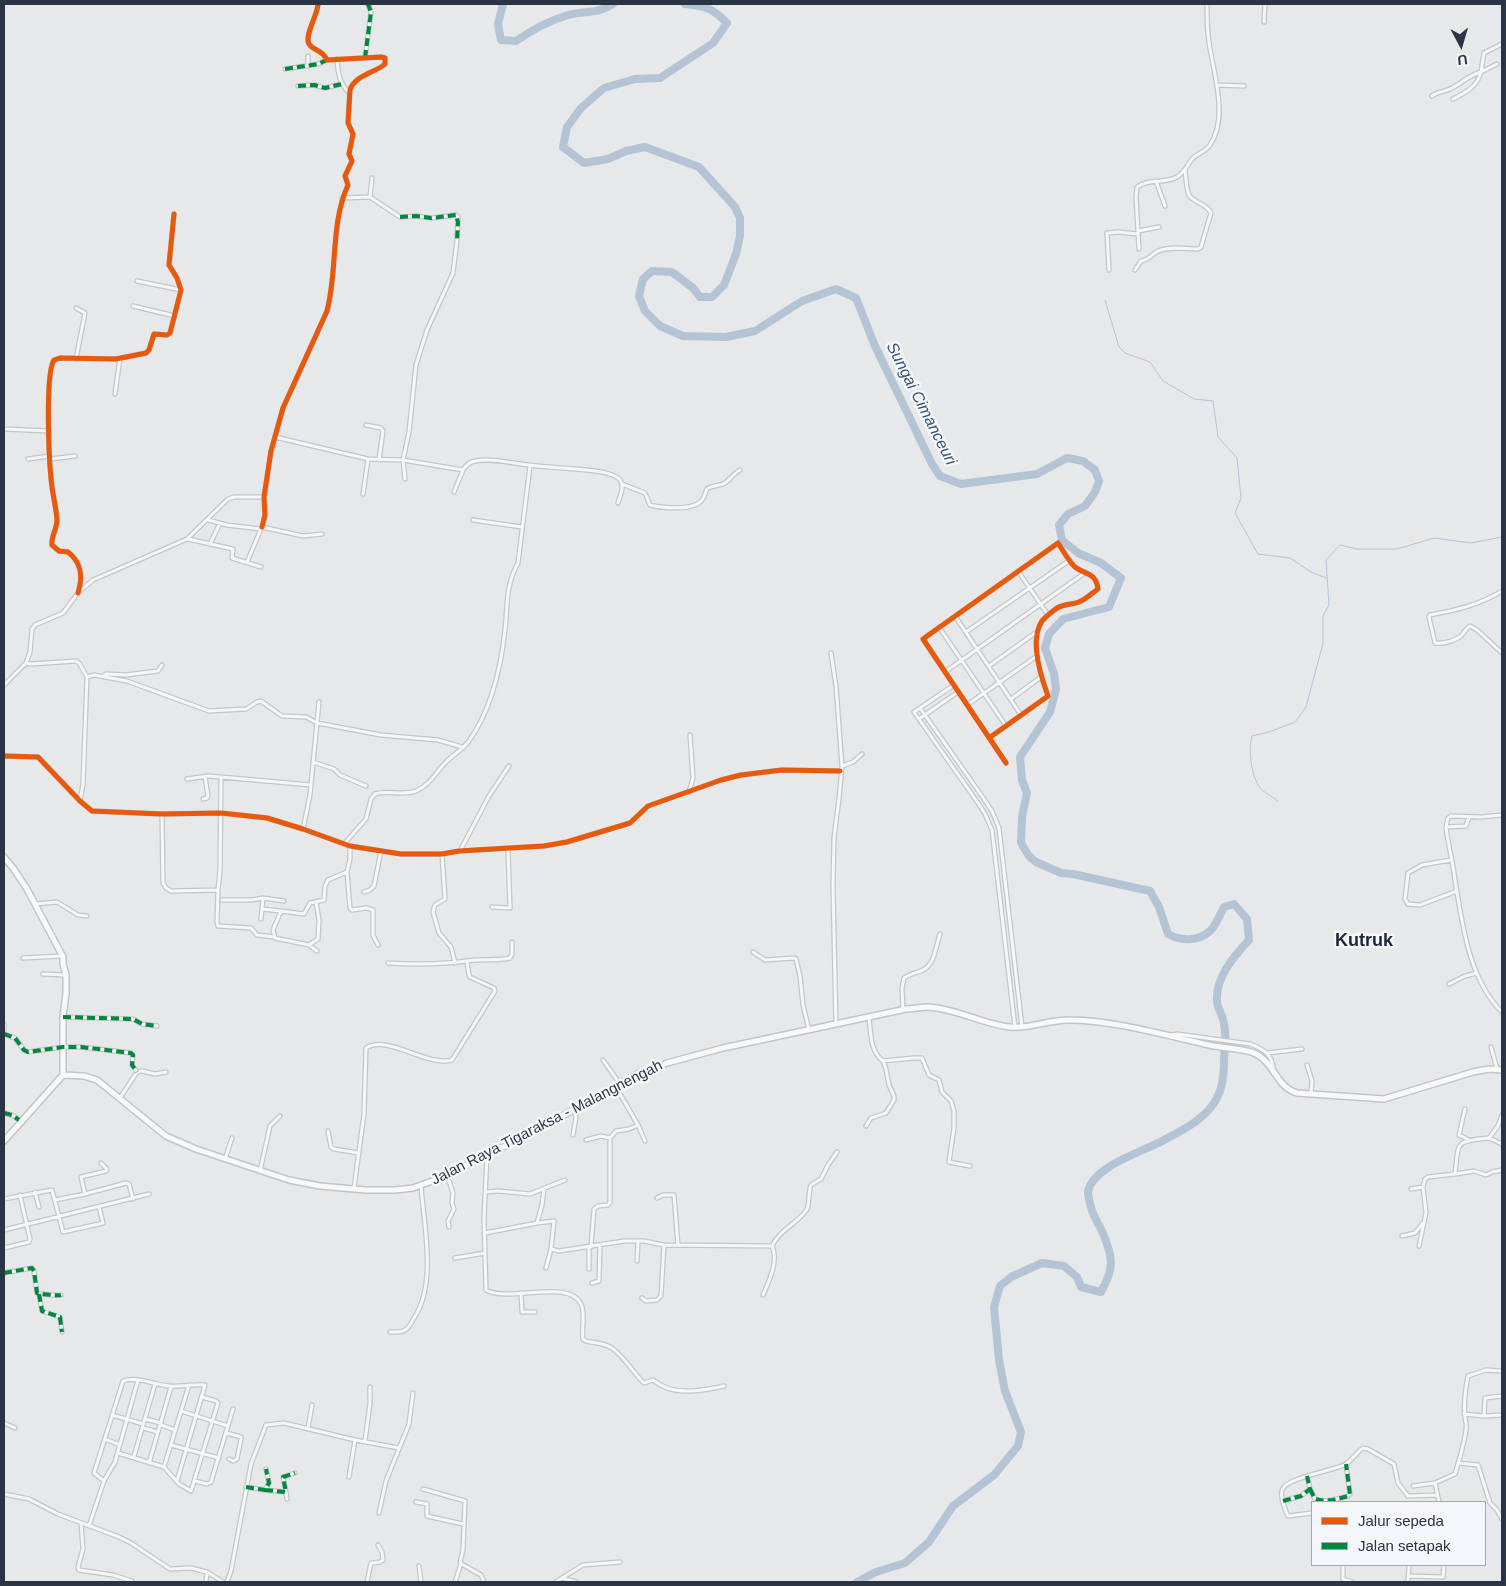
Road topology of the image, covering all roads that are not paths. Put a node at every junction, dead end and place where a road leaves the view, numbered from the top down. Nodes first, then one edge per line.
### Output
1 (318, 4) edge
2 (368, 4) edge
3 (1207, 4) edge
4 (1264, 4) edge
5 (1264, 22) dead end
6 (1502, 44) edge
7 (308, 56) dead end
8 (365, 58) junction
9 (338, 59) junction
10 (327, 60) junction
11 (1497, 64) dead end
12 (308, 66) junction
13 (285, 69) dead end
14 (1481, 72) junction
15 (342, 84) junction
16 (1217, 85) junction
17 (298, 86) dead end
18 (1244, 86) dead end
19 (350, 93) junction
20 (1432, 96) dead end
21 (1453, 100) dead end
22 (1185, 170) junction
23 (372, 178) dead end
24 (1156, 181) junction
25 (370, 197) junction
26 (342, 198) junction
27 (1165, 206) dead end
28 (174, 214) dead end
29 (1159, 227) dead end
30 (1138, 233) junction
31 (1139, 249) dead end
32 (1109, 270) dead end
33 (1134, 270) dead end
34 (138, 281) dead end
35 (181, 290) junction
36 (133, 306) dead end
37 (76, 308) dead end
38 (175, 316) junction
39 (120, 358) junction
40 (76, 359) junction
41 (115, 394) dead end
42 (366, 425) dead end
43 (4, 429) edge
44 (49, 430) junction
45 (275, 436) junction
46 (76, 456) dead end
47 (51, 457) junction
48 (28, 459) dead end
49 (368, 459) junction
50 (379, 460) junction
51 (403, 460) junction
52 (530, 466) junction
53 (463, 470) junction
54 (740, 470) dead end
55 (404, 479) dead end
56 (622, 484) junction
57 (454, 492) dead end
58 (363, 494) dead end
59 (264, 497) junction
60 (618, 503) dead end
61 (208, 520) junction
62 (473, 520) dead end
63 (220, 523) junction
64 (522, 527) junction
65 (261, 528) junction
66 (322, 534) dead end
67 (187, 539) junction
68 (210, 544) junction
69 (1070, 560) junction
70 (247, 562) junction
71 (261, 567) dead end
72 (1018, 571) junction
73 (1086, 572) junction
74 (1030, 588) junction
75 (1502, 591) edge
76 (78, 593) junction
77 (1041, 604) junction
78 (1048, 615) junction
79 (955, 616) junction
80 (938, 627) junction
81 (1038, 630) junction
82 (966, 632) junction
83 (977, 649) junction
84 (831, 653) dead end
85 (1502, 653) edge
86 (1037, 656) junction
87 (961, 661) junction
88 (26, 663) junction
89 (162, 665) dead end
90 (988, 666) junction
91 (945, 672) junction
92 (102, 676) junction
93 (87, 677) junction
94 (1041, 677) junction
95 (1000, 682) junction
96 (4, 684) edge
97 (954, 685) junction
98 (958, 692) junction
99 (984, 694) junction
100 (1011, 699) junction
101 (319, 702) dead end
102 (967, 705) junction
103 (920, 708) junction
104 (924, 715) junction
105 (1021, 715) junction
106 (919, 719) junction
107 (317, 723) junction
108 (1006, 726) junction
109 (690, 735) dead end
110 (989, 738) junction
111 (462, 748) junction
112 (862, 754) dead end
113 (4, 756) edge
114 (313, 762) junction
115 (1006, 763) dead end
116 (509, 766) dead end
117 (842, 766) junction
118 (840, 771) junction
119 (205, 777) junction
120 (221, 777) junction
121 (187, 779) dead end
122 (311, 785) junction
123 (366, 786) dead end
124 (688, 792) junction
125 (203, 799) dead end
126 (80, 802) junction
127 (221, 813) junction
128 (162, 814) junction
129 (1502, 815) edge
130 (1469, 817) junction
131 (1446, 827) junction
132 (303, 829) junction
133 (344, 844) junction
134 (350, 846) junction
135 (508, 849) junction
136 (381, 851) junction
137 (459, 851) junction
138 (442, 854) junction
139 (4, 857) edge
140 (1451, 860) junction
141 (347, 872) junction
142 (218, 890) junction
143 (1457, 891) junction
144 (364, 892) dead end
145 (263, 898) junction
146 (222, 900) dead end
147 (284, 901) dead end
148 (316, 902) junction
149 (34, 904) junction
150 (492, 907) dead end
151 (262, 909) junction
152 (281, 911) junction
153 (87, 916) dead end
154 (261, 919) dead end
155 (940, 934) dead end
156 (274, 937) junction
157 (512, 942) dead end
158 (309, 945) junction
159 (378, 945) dead end
160 (317, 951) dead end
161 (753, 952) dead end
162 (62, 956) junction
163 (23, 958) dead end
164 (467, 962) junction
165 (388, 963) dead end
166 (455, 963) junction
167 (1477, 973) junction
168 (42, 974) dead end
169 (66, 975) junction
170 (1449, 984) dead end
171 (903, 1010) junction
172 (1502, 1012) edge
173 (64, 1017) junction
174 (869, 1018) junction
175 (4, 1024) edge
176 (836, 1024) junction
177 (157, 1026) dead end
178 (1015, 1027) junction
179 (1022, 1027) junction
180 (4, 1029) edge
181 (809, 1031) junction
182 (4, 1034) edge
183 (1222, 1044) junction
184 (63, 1047) junction
185 (1492, 1047) dead end
186 (1302, 1049) dead end
187 (1267, 1053) junction
188 (603, 1060) dead end
189 (883, 1061) junction
190 (1307, 1065) dead end
191 (1272, 1068) junction
192 (1499, 1069) edge
193 (137, 1072) junction
194 (166, 1072) dead end
195 (63, 1075) junction
196 (618, 1086) junction
197 (1312, 1094) junction
198 (120, 1098) junction
199 (1465, 1109) dead end
200 (574, 1110) junction
201 (4, 1113) edge
202 (1502, 1115) edge
203 (280, 1116) dead end
204 (22, 1122) junction
205 (638, 1125) junction
206 (866, 1126) dead end
207 (1500, 1126) edge
208 (328, 1131) dead end
209 (573, 1135) dead end
210 (232, 1138) dead end
211 (610, 1138) junction
212 (1489, 1138) junction
213 (586, 1140) dead end
214 (1470, 1140) junction
215 (4, 1141) edge
216 (645, 1141) dead end
217 (1502, 1144) edge
218 (837, 1152) dead end
219 (359, 1153) junction
220 (487, 1156) junction
221 (225, 1160) junction
222 (101, 1163) dead end
223 (970, 1166) dead end
224 (1502, 1170) edge
225 (260, 1172) junction
226 (1455, 1174) junction
227 (447, 1175) junction
228 (565, 1180) dead end
229 (421, 1186) junction
230 (1423, 1187) junction
231 (354, 1188) junction
232 (544, 1189) junction
233 (1411, 1189) dead end
234 (35, 1192) junction
235 (486, 1192) junction
236 (85, 1194) junction
237 (149, 1194) dead end
238 (20, 1195) junction
239 (657, 1198) dead end
240 (4, 1199) edge
241 (133, 1199) junction
242 (55, 1200) junction
243 (39, 1207) dead end
244 (100, 1207) junction
245 (58, 1216) junction
246 (1425, 1220) junction
247 (537, 1223) junction
248 (27, 1224) junction
249 (449, 1227) dead end
250 (4, 1230) edge
251 (484, 1234) junction
252 (1402, 1236) dead end
253 (638, 1241) junction
254 (600, 1245) junction
255 (664, 1245) junction
256 (678, 1245) junction
257 (772, 1246) junction
258 (1419, 1246) dead end
259 (4, 1248) edge
260 (551, 1248) junction
261 (590, 1248) junction
262 (485, 1253) junction
263 (455, 1258) dead end
264 (637, 1261) dead end
265 (546, 1268) dead end
266 (589, 1269) dead end
267 (4, 1273) edge
268 (592, 1283) dead end
269 (522, 1293) junction
270 (39, 1294) junction
271 (61, 1295) dead end
272 (763, 1295) dead end
273 (642, 1298) dead end
274 (535, 1312) dead end
275 (62, 1332) dead end
276 (390, 1332) dead end
277 (1502, 1371) edge
278 (138, 1380) junction
279 (155, 1384) junction
280 (190, 1385) junction
281 (171, 1386) junction
282 (724, 1386) dead end
283 (370, 1387) dead end
284 (413, 1393) dead end
285 (1502, 1396) edge
286 (202, 1397) junction
287 (312, 1405) dead end
288 (233, 1409) dead end
289 (181, 1411) junction
290 (1464, 1414) junction
291 (112, 1415) junction
292 (1502, 1415) edge
293 (196, 1416) junction
294 (1484, 1416) junction
295 (145, 1419) junction
296 (127, 1420) junction
297 (212, 1421) junction
298 (4, 1423) edge
299 (161, 1424) junction
300 (143, 1426) junction
301 (228, 1426) junction
302 (15, 1428) dead end
303 (308, 1428) junction
304 (175, 1430) junction
305 (158, 1432) junction
306 (226, 1433) junction
307 (106, 1440) junction
308 (356, 1440) junction
309 (365, 1441) junction
310 (120, 1445) junction
311 (171, 1445) junction
312 (399, 1448) junction
313 (186, 1451) junction
314 (118, 1452) junction
315 (202, 1454) junction
316 (134, 1456) junction
317 (218, 1458) junction
318 (228, 1459) dead end
319 (149, 1463) junction
320 (1458, 1463) junction
321 (1346, 1464) junction
322 (164, 1467) junction
323 (266, 1469) dead end
324 (295, 1473) dead end
325 (1307, 1476) junction
326 (349, 1477) dead end
327 (177, 1481) junction
328 (195, 1481) junction
329 (104, 1482) junction
330 (1435, 1483) junction
331 (1412, 1486) dead end
332 (246, 1487) junction
333 (1310, 1489) junction
334 (265, 1490) junction
335 (424, 1490) dead end
336 (286, 1492) junction
337 (4, 1494) edge
338 (1437, 1495) junction
339 (286, 1499) dead end
340 (1283, 1500) junction
341 (1439, 1501) edge
342 (416, 1502) dead end
343 (379, 1513) dead end
344 (1311, 1513) edge
345 (1502, 1519) edge
346 (81, 1522) junction
347 (463, 1524) junction
348 (89, 1526) junction
349 (378, 1545) dead end
350 (620, 1562) dead end
351 (461, 1564) junction
352 (419, 1566) dead end
353 (1343, 1566) edge
354 (1409, 1566) edge
355 (1444, 1566) edge
356 (207, 1572) junction
357 (1409, 1576) junction
358 (562, 1578) junction
359 (132, 1581) edge
360 (206, 1582) edge
361 (223, 1582) edge
362 (227, 1582) edge
363 (367, 1582) edge
364 (421, 1582) edge
365 (456, 1582) edge
366 (484, 1582) edge
367 (556, 1582) edge
368 (576, 1582) edge
369 (1352, 1582) edge
370 (1408, 1582) edge

1 - 10 street
2 - 8 street
3 - 16 street
4 - 5 street
6 - 14 street
7 - 12 street
8 - 9 street
8 - 19 street
9 - 10 street
9 - 15 street
10 - 12 street
11 - 14 street
12 - 13 street
14 - 20 street
14 - 21 street
15 - 17 street
15 - 19 street
16 - 18 street
16 - 22 street
19 - 26 street
22 - 24 street
22 - 33 street
23 - 25 street
24 - 27 street
24 - 30 street
25 - 26 street
25 - 51 street
26 - 45 street
28 - 35 street
29 - 30 street
30 - 31 street
30 - 32 street
34 - 35 street
35 - 38 street
36 - 38 street
37 - 40 street
38 - 39 street
39 - 40 street
39 - 41 street
40 - 44 street
42 - 50 street
43 - 44 street
44 - 47 street
45 - 49 street
45 - 59 street
46 - 47 street
47 - 48 street
47 - 76 street
49 - 50 street
49 - 58 street
50 - 51 street
51 - 53 street
51 - 55 street
52 - 53 street
52 - 56 street
52 - 64 street
53 - 57 street
54 - 56 street
56 - 60 street
59 - 61 street
59 - 65 street
61 - 63 street
61 - 67 street
62 - 64 street
63 - 65 street
63 - 68 street
64 - 111 street
65 - 66 street
65 - 70 street
67 - 68 street
67 - 76 street
68 - 70 street
69 - 72 street
69 - 73 street
69 - 74 street
70 - 71 street
72 - 74 street
72 - 79 street
73 - 77 street
73 - 78 street
74 - 77 street
74 - 82 street
75 - 85 street
76 - 88 street
77 - 78 street
77 - 83 street
78 - 81 street
79 - 80 street
79 - 82 street
80 - 87 street
80 - 91 street
81 - 86 street
81 - 90 street
82 - 83 street
83 - 87 street
83 - 90 street
84 - 117 street
86 - 94 street
86 - 95 street
87 - 91 street
87 - 99 street
88 - 93 street
88 - 96 street
89 - 92 street
90 - 95 street
91 - 97 street
92 - 93 street
92 - 107 street
93 - 126 street
94 - 100 street
94 - 105 street
95 - 99 street
95 - 100 street
97 - 98 street
97 - 103 street
98 - 102 street
98 - 104 street
99 - 102 street
99 - 108 street
100 - 105 street
101 - 107 street
102 - 110 street
103 - 104 street
103 - 106 street
104 - 106 street
104 - 179 street
105 - 108 street
106 - 178 street
107 - 111 street
107 - 114 street
108 - 110 street
109 - 124 street
110 - 115 street
111 - 133 street
112 - 117 street
113 - 126 street
114 - 122 street
114 - 123 street
116 - 137 street
117 - 118 street
118 - 124 street
118 - 176 street
119 - 120 street
119 - 121 street
119 - 125 street
120 - 122 street
120 - 127 street
122 - 132 street
124 - 135 street
126 - 128 street
127 - 128 street
127 - 132 street
127 - 142 street
128 - 142 street
129 - 130 street
130 - 131 street
130 - 131 street
131 - 140 street
132 - 133 street
133 - 134 street
134 - 136 street
134 - 141 street
135 - 137 street
135 - 150 street
136 - 138 street
136 - 144 street
137 - 138 street
138 - 166 street
139 - 149 main road
140 - 143 street
140 - 143 street
141 - 148 street
141 - 159 street
142 - 156 street
143 - 167 street
145 - 146 street
145 - 147 street
145 - 151 street
148 - 152 street
148 - 158 street
149 - 153 street
149 - 162 main road
151 - 152 street
151 - 154 street
152 - 156 street
155 - 171 street
156 - 158 street
157 - 164 street
158 - 160 street
161 - 181 street
162 - 163 street
162 - 169 main road
164 - 166 street
164 - 219 street
165 - 166 street
167 - 170 street
167 - 172 street
168 - 169 street
169 - 173 main road
171 - 174 main road, Jalan Raya Tigaraksa - Malangnengah
171 - 178 main road, Jalan Raya Tigaraksa - Malangnengah
173 - 177 street
173 - 184 main road
174 - 176 main road, Jalan Raya Tigaraksa - Malangnengah
174 - 189 street
175 - 180 street
176 - 181 main road, Jalan Raya Tigaraksa - Malangnengah
178 - 179 main road, Jalan Raya Tigaraksa - Malangnengah
179 - 183 main road, Jalan Raya Tigaraksa - Malangnengah
181 - 196 main road, Jalan Raya Tigaraksa - Malangnengah
182 - 184 street
183 - 187 street
183 - 191 main road, Jalan Raya Tigaraksa - Malangnengah
184 - 193 street
184 - 195 main road
185 - 192 street
186 - 187 street
187 - 191 street
188 - 196 street
189 - 206 street
189 - 223 street
190 - 197 street
191 - 197 main road, Jalan Raya Tigaraksa - Malangnengah
192 - 197 main road, Jalan Raya Tigaraksa - Malangnengah
193 - 194 street
193 - 198 street
195 - 198 main road, Jalan Raya Tigaraksa - Malangnengah
195 - 204 main road
196 - 200 main road, Jalan Raya Tigaraksa - Malangnengah
196 - 205 street
198 - 221 main road, Jalan Raya Tigaraksa - Malangnengah
199 - 214 street
200 - 209 street
200 - 220 main road, Jalan Raya Tigaraksa - Malangnengah
201 - 204 street
202 - 207 street
203 - 225 street
204 - 215 main road
205 - 211 street
205 - 216 street
207 - 212 street
208 - 219 street
210 - 221 street
211 - 213 street
211 - 261 street
212 - 214 street
212 - 217 street
214 - 226 street
218 - 257 street
219 - 231 street
220 - 227 main road, Jalan Raya Tigaraksa - Malangnengah
220 - 235 street
221 - 225 main road, Jalan Raya Tigaraksa - Malangnengah
222 - 236 street
224 - 226 street
225 - 231 main road, Jalan Raya Tigaraksa - Malangnengah
226 - 230 street
227 - 229 main road, Jalan Raya Tigaraksa - Malangnengah
227 - 249 street
228 - 232 street
229 - 231 main road, Jalan Raya Tigaraksa - Malangnengah
229 - 276 street
230 - 233 street
230 - 246 street
232 - 235 street
232 - 247 street
234 - 238 street
234 - 242 street
234 - 243 street
235 - 251 street
236 - 241 street
236 - 242 street
237 - 241 street
238 - 240 street
238 - 248 street
239 - 256 street
241 - 244 street
242 - 245 street
244 - 245 street
244 - 245 street
245 - 248 street
246 - 252 street
246 - 258 street
247 - 251 street
247 - 260 street
248 - 250 street
248 - 259 street
251 - 262 street
253 - 254 street
253 - 255 street
253 - 264 street
254 - 261 street
254 - 268 street
255 - 256 street
255 - 273 street
256 - 257 street
257 - 272 street
260 - 261 street
260 - 265 street
261 - 266 street
262 - 263 street
262 - 269 street
267 - 270 street
269 - 274 street
269 - 282 street
270 - 271 street
270 - 275 street
277 - 290 street
278 - 279 street
278 - 291 street
278 - 296 street
279 - 281 street
279 - 295 street
280 - 281 street
280 - 286 street
280 - 289 street
281 - 299 street
283 - 309 street
284 - 312 street
285 - 294 street
286 - 293 street
286 - 297 street
287 - 303 street
288 - 301 street
289 - 293 street
289 - 304 street
290 - 294 street
290 - 320 street
291 - 296 street
291 - 307 street
292 - 294 street
293 - 297 street
293 - 313 street
295 - 299 street
295 - 300 street
296 - 300 street
296 - 310 street
297 - 301 street
297 - 315 street
298 - 302 street
299 - 304 street
299 - 305 street
300 - 305 street
300 - 316 street
301 - 306 street
303 - 308 street
303 - 332 street
304 - 311 street
305 - 319 street
306 - 317 street
306 - 318 street
307 - 310 street
307 - 329 street
308 - 309 street
308 - 326 street
309 - 312 street
310 - 314 street
311 - 313 street
311 - 322 street
312 - 343 street
313 - 315 street
313 - 327 street
314 - 316 street
314 - 329 street
315 - 317 street
315 - 328 street
316 - 319 street
317 - 328 street
319 - 322 street
320 - 330 street
320 - 345 street
321 - 325 street
321 - 333 street
321 - 338 street
322 - 327 street
323 - 334 street
324 - 336 street
325 - 333 street
325 - 340 street
327 - 328 street
329 - 348 street
330 - 331 street
330 - 338 street
332 - 334 street
332 - 362 street
333 - 340 street
334 - 336 street
335 - 347 street
336 - 339 street
337 - 346 street
338 - 341 street
340 - 344 street
342 - 347 street
346 - 348 street
346 - 359 street
347 - 351 street
348 - 356 street
349 - 363 street
350 - 358 street
351 - 365 street
351 - 366 street
352 - 364 street
353 - 369 street
354 - 357 street
355 - 357 street
356 - 360 street
356 - 361 street
357 - 370 street
358 - 367 street
358 - 368 street

